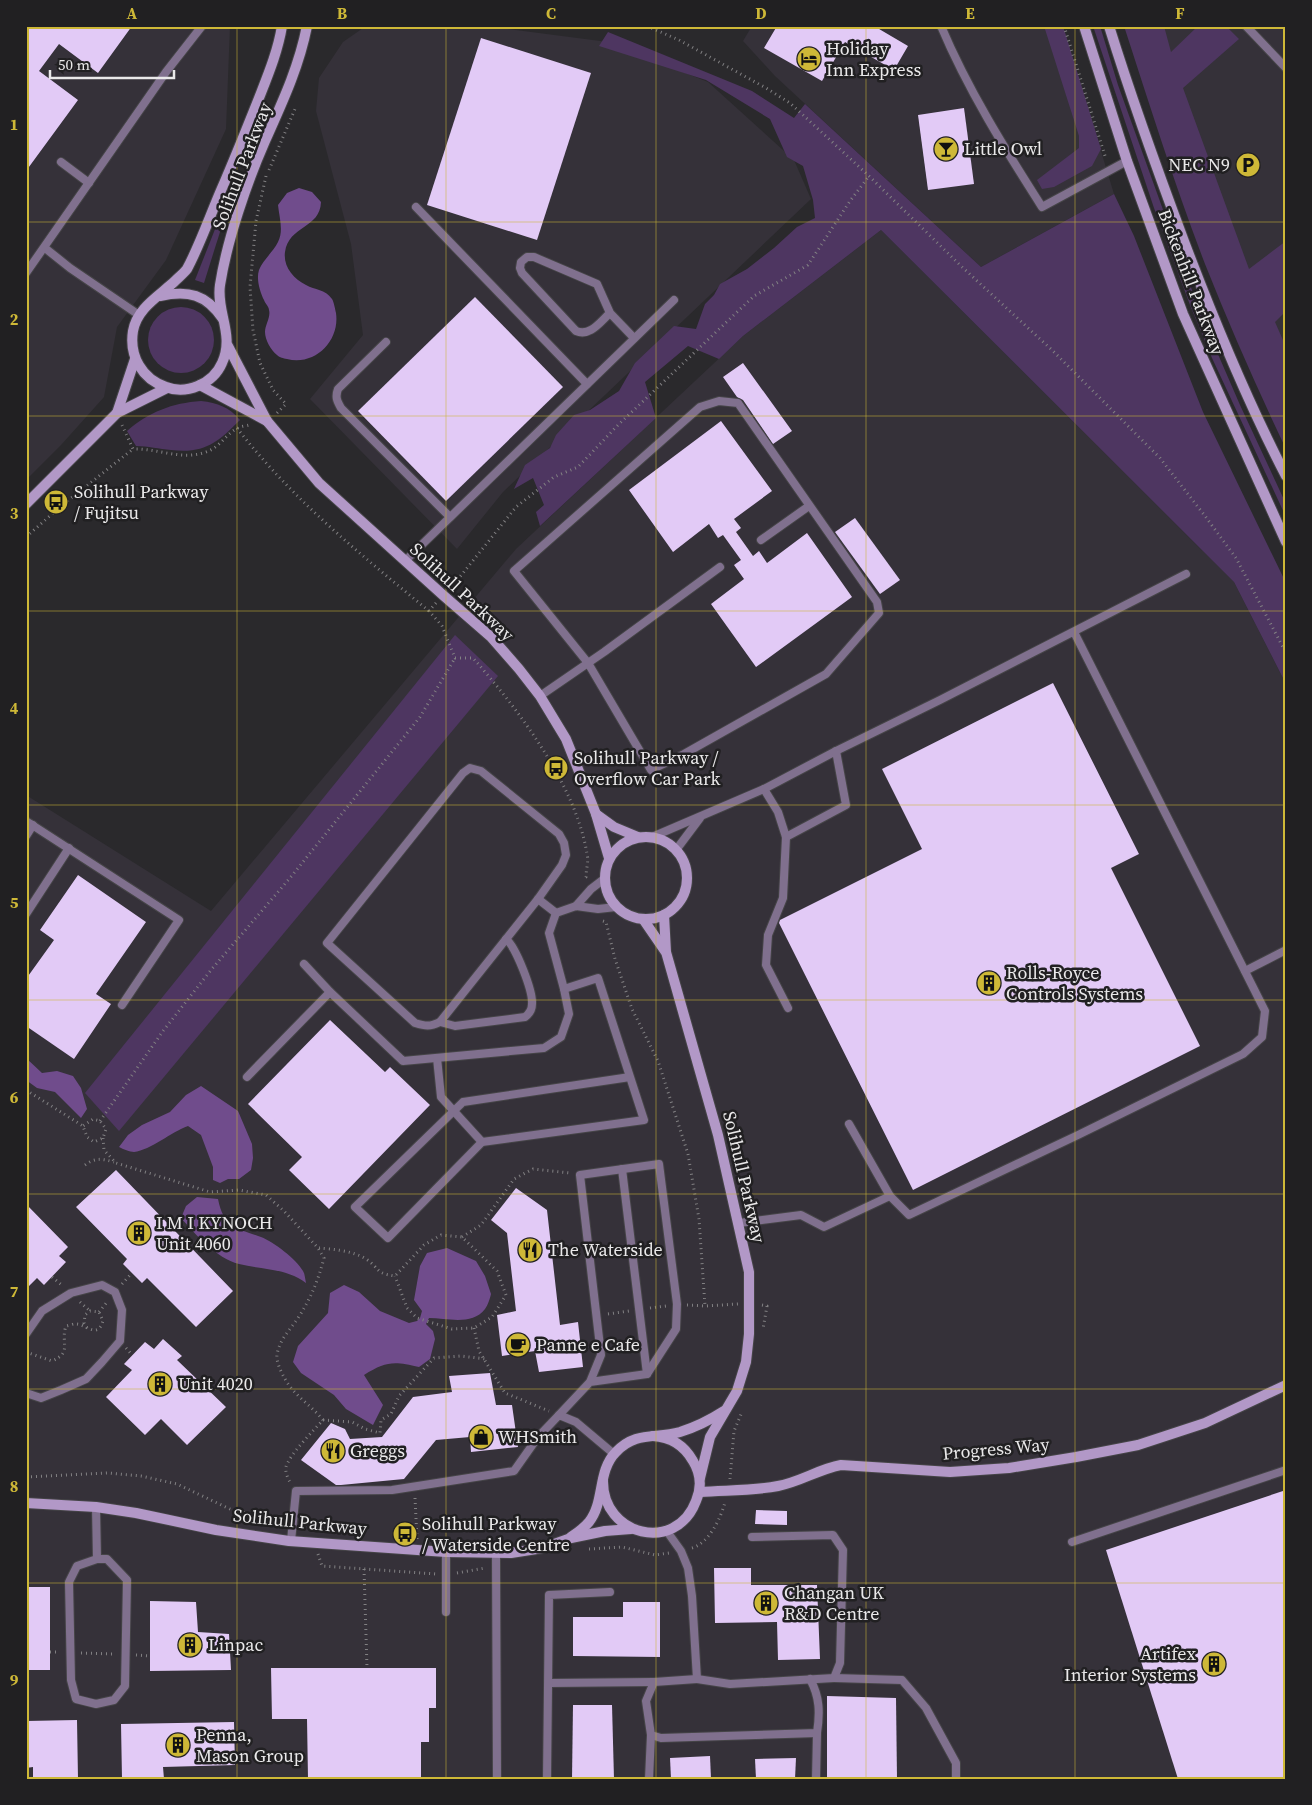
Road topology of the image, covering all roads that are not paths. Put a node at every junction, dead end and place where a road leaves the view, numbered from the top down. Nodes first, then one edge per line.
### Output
1 (202, 26) edge
2 (282, 26) edge
3 (307, 26) edge
4 (941, 26) edge
5 (1084, 26) edge
6 (1109, 26) edge
7 (1246, 26) edge
8 (1286, 68) edge
9 (1127, 161) junction
10 (61, 162) dead end
11 (89, 184) junction
12 (416, 208) dead end
13 (45, 248) junction
14 (26, 272) edge
15 (159, 296) junction
16 (674, 300) dead end
17 (610, 313) junction
18 (139, 315) junction
19 (223, 320) junction
20 (634, 338) junction
21 (386, 342) dead end
22 (228, 346) junction
23 (135, 360) junction
24 (587, 384) junction
25 (200, 385) junction
26 (167, 388) junction
27 (117, 412) junction
28 (267, 421) junction
29 (1286, 476) edge
30 (26, 504) edge
31 (809, 506) junction
32 (450, 517) junction
33 (761, 540) dead end
34 (1286, 542) edge
35 (405, 561) junction
36 (720, 567) dead end
37 (1186, 574) dead end
38 (1074, 632) junction
39 (588, 663) junction
40 (540, 696) junction
41 (836, 751) junction
42 (764, 789) junction
43 (596, 814) junction
44 (701, 816) junction
45 (30, 823) edge
46 (26, 836) edge
47 (638, 837) junction
48 (652, 837) junction
49 (786, 837) junction
50 (69, 848) junction
51 (676, 850) junction
52 (609, 858) junction
53 (604, 879) junction
54 (538, 899) junction
55 (576, 906) junction
56 (616, 907) junction
57 (26, 914) edge
58 (556, 914) junction
59 (664, 915) junction
60 (643, 919) junction
61 (506, 939) junction
62 (1286, 950) edge
63 (666, 952) junction
64 (304, 964) dead end
65 (1245, 971) junction
66 (564, 989) junction
67 (330, 992) junction
68 (122, 1005) dead end
69 (788, 1008) dead end
70 (440, 1022) junction
71 (437, 1058) junction
72 (247, 1077) dead end
73 (630, 1077) junction
74 (453, 1110) junction
75 (849, 1124) dead end
76 (482, 1142) junction
77 (622, 1169) junction
78 (890, 1196) junction
79 (739, 1223) junction
80 (26, 1334) edge
81 (647, 1374) junction
82 (590, 1382) junction
83 (1286, 1385) edge
84 (26, 1393) edge
85 (725, 1410) junction
86 (558, 1416) junction
87 (653, 1436) junction
88 (614, 1454) junction
89 (1286, 1470) edge
90 (700, 1478) junction
91 (603, 1480) junction
92 (700, 1492) junction
93 (26, 1504) edge
94 (96, 1507) junction
95 (632, 1529) junction
96 (666, 1530) junction
97 (752, 1537) dead end
98 (571, 1538) junction
99 (290, 1541) junction
100 (1072, 1542) dead end
101 (446, 1552) junction
102 (496, 1553) junction
103 (97, 1559) junction
104 (610, 1592) dead end
105 (446, 1612) dead end
106 (834, 1678) junction
107 (697, 1679) junction
108 (810, 1679) junction
109 (654, 1682) junction
110 (549, 1683) junction
111 (817, 1734) junction
112 (651, 1735) junction
113 (496, 1779) edge
114 (547, 1779) edge
115 (649, 1779) edge
116 (816, 1779) edge
117 (956, 1779) edge

1 - 11 lane
2 - 15 street, Solihull Parkway
3 - 19 street, Solihull Parkway
4 - 9 lane
5 - 9 street, Bickenhill Parkway
6 - 29 street, Bickenhill Parkway
7 - 8 lane
9 - 34 street, Bickenhill Parkway
10 - 11 lane
11 - 13 lane
12 - 24 lane
13 - 14 lane
13 - 18 lane
15 - 18 street, Solihull Parkway
15 - 19 street, Solihull Parkway
16 - 20 lane
17 - 17 lane
17 - 20 lane
18 - 23 street
19 - 22 street, Solihull Parkway
20 - 24 lane
21 - 32 lane
22 - 25 street
22 - 28 street
23 - 26 street
23 - 27 street
24 - 32 lane
25 - 26 street
25 - 28 street
26 - 27 street
27 - 30 street
28 - 35 street, Solihull Parkway
31 - 33 lane
31 - 39 lane
31 - 39 lane
32 - 35 lane
35 - 40 street, Solihull Parkway
36 - 39 lane
37 - 38 lane
38 - 41 lane
38 - 65 lane
39 - 40 lane
40 - 43 street, Solihull Parkway
41 - 42 lane
41 - 49 lane
42 - 44 lane
42 - 49 lane
43 - 47 street
43 - 52 street, Solihull Parkway
44 - 48 lane
44 - 51 lane
45 - 46 lane
45 - 50 lane
47 - 48 street
47 - 52 street
48 - 51 street
49 - 69 lane
50 - 57 lane
50 - 68 lane
51 - 59 street
52 - 53 street
53 - 55 lane
53 - 56 street
54 - 58 lane
54 - 61 lane
54 - 70 lane
55 - 56 lane
55 - 58 lane
56 - 60 street
58 - 66 lane
59 - 60 street
59 - 63 street, Solihull Parkway
60 - 63 street, Solihull Parkway
61 - 70 lane
61 - 70 lane
62 - 65 lane
63 - 79 street, Solihull Parkway
64 - 67 lane
65 - 78 lane
66 - 71 lane
66 - 73 lane
67 - 71 lane
67 - 72 lane
71 - 74 lane
73 - 74 lane
73 - 76 lane
74 - 76 lane
74 - 76 lane
75 - 78 lane
77 - 81 lane
77 - 81 lane
77 - 82 lane
78 - 79 lane
79 - 85 street, Solihull Parkway
80 - 84 lane
81 - 82 lane
82 - 86 lane
83 - 92 street, Progress Way
85 - 87 street
85 - 90 street, Solihull Parkway
86 - 88 lane
86 - 99 lane
87 - 88 street
87 - 90 street
88 - 91 street
89 - 100 lane
90 - 92 street
91 - 95 street
91 - 98 street
92 - 96 street
93 - 94 street, Solihull Parkway
94 - 99 street, Solihull Parkway
94 - 103 lane
95 - 96 street
95 - 98 street
96 - 107 lane
97 - 106 lane
98 - 102 street, Solihull Parkway
99 - 101 street, Solihull Parkway
101 - 102 street, Solihull Parkway
101 - 105 lane
102 - 113 lane
103 - 103 lane
104 - 110 lane
106 - 108 lane
106 - 117 lane
107 - 108 lane
107 - 109 lane
108 - 111 lane
109 - 110 lane
109 - 112 lane
110 - 114 lane
111 - 112 lane
111 - 116 lane
112 - 115 lane

